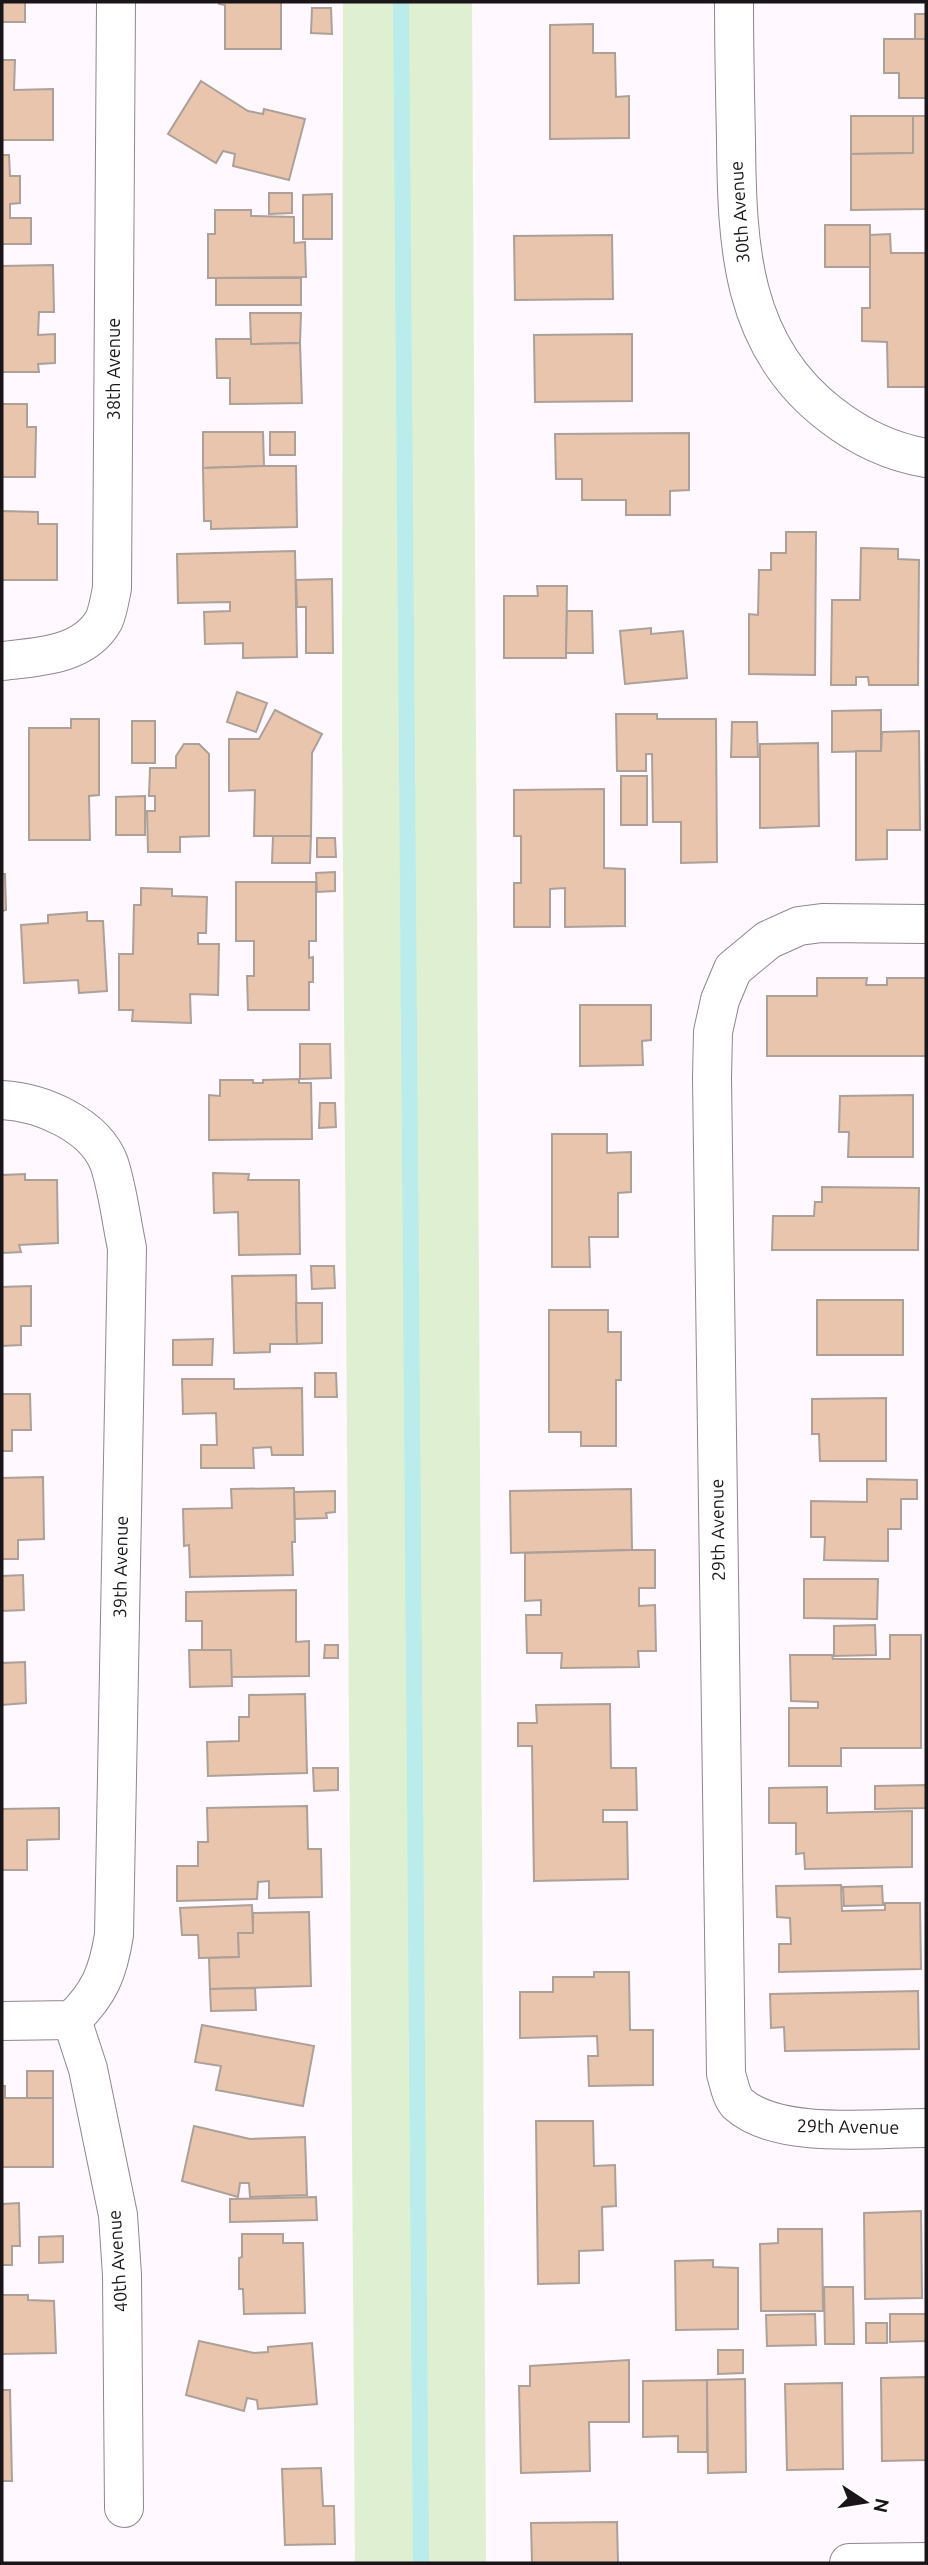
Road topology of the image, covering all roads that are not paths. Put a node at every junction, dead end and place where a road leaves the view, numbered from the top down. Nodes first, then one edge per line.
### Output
1 (116, 2) edge
2 (734, 2) edge
3 (926, 458) edge
4 (2, 662) edge
5 (926, 924) edge
6 (2, 1100) edge
7 (72, 2020) junction
8 (2, 2021) edge
9 (926, 2128) edge
10 (124, 2508) dead end
11 (926, 2562) edge
12 (849, 2563) edge

1 - 4 street, 38th Avenue
2 - 3 street, 30th Avenue
5 - 9 street, 29th Avenue
6 - 7 street, 39th Avenue
7 - 8 street
7 - 10 street, 40th Avenue
11 - 12 street

